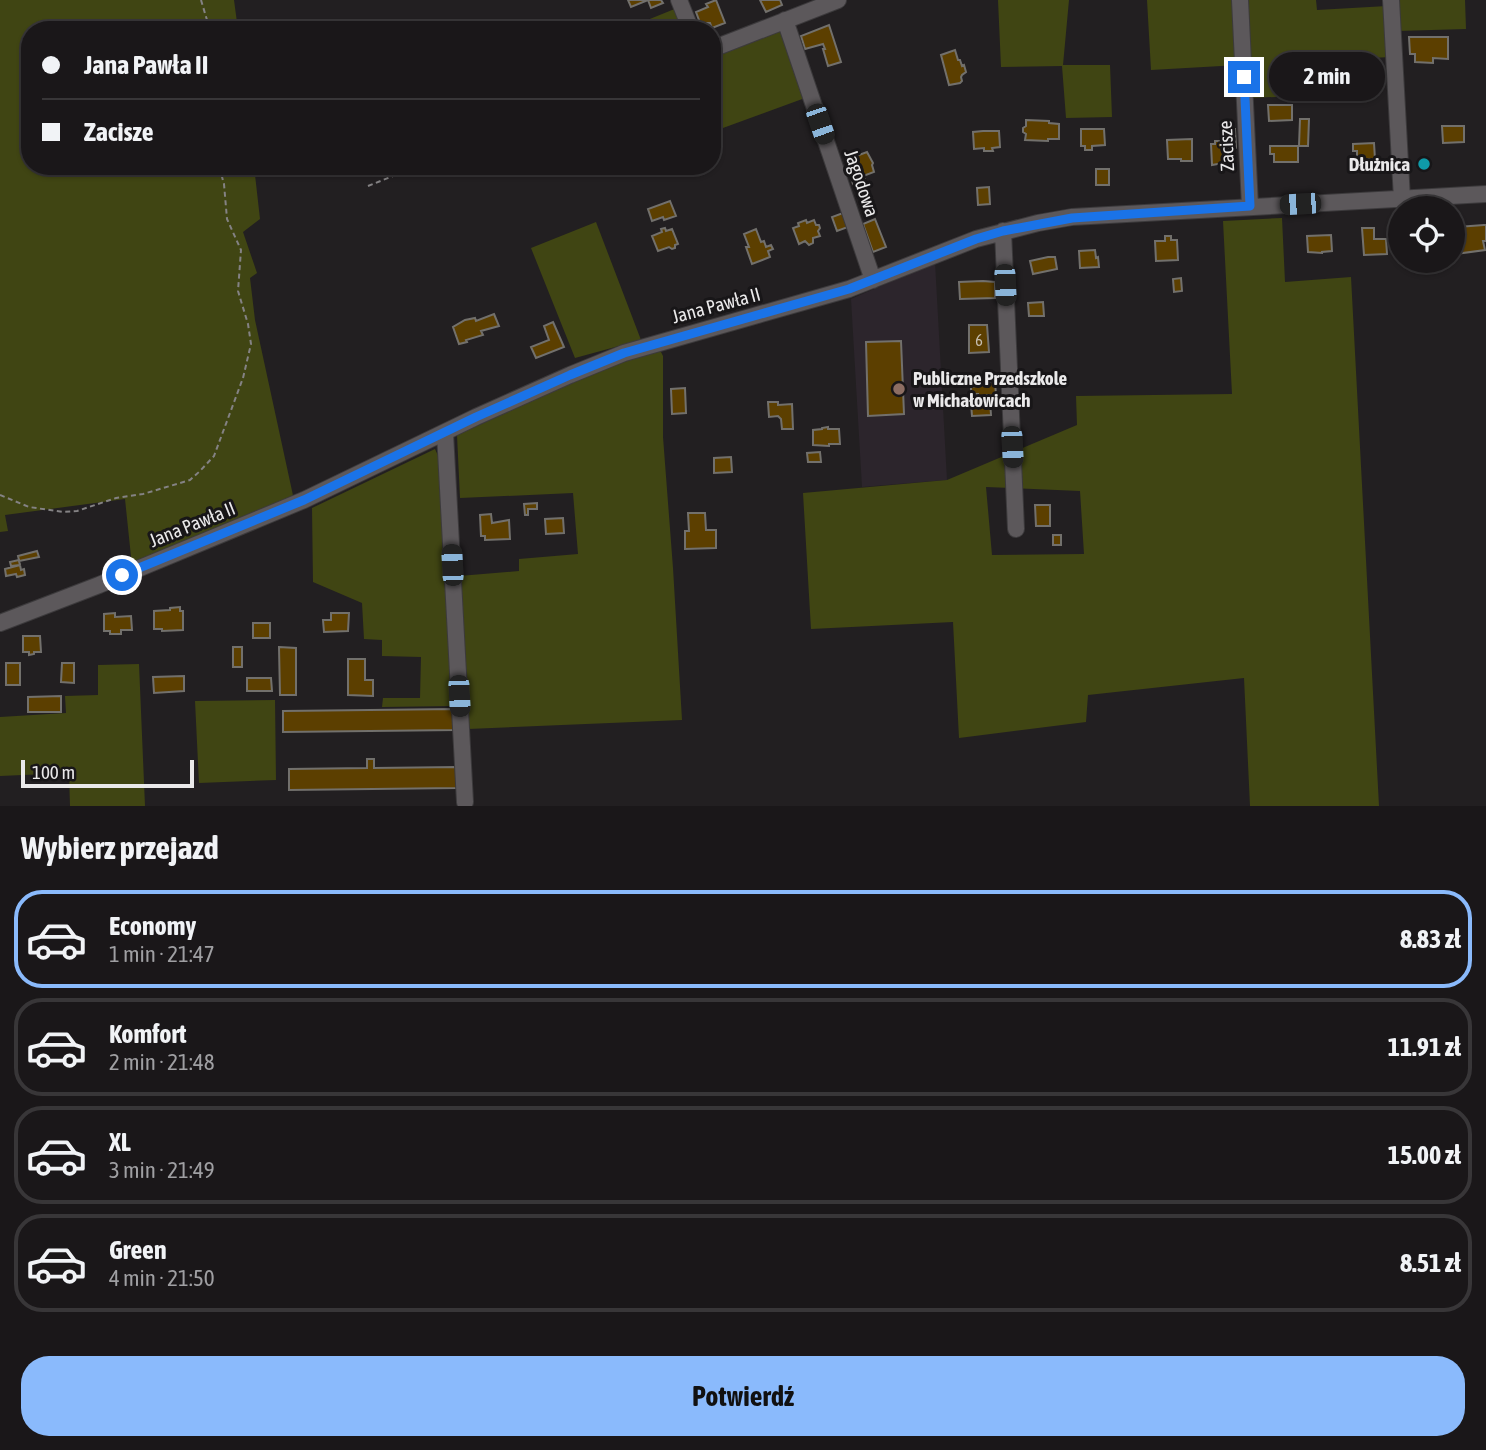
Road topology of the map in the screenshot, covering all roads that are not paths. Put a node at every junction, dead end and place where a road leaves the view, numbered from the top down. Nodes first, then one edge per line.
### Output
1 (679, 0) edge
2 (838, 0) edge
3 (1240, 0) edge
4 (1391, 0) edge
5 (791, 12) edge
6 (687, 21) edge
7 (721, 45) edge
8 (1486, 194) edge
9 (1402, 196) edge
10 (1452, 196) edge
11 (1388, 200) edge
12 (1250, 206) junction
13 (1003, 231) junction
14 (873, 280) junction
15 (445, 433) junction
16 (1016, 529) dead end
17 (0, 623) edge
18 (465, 802) dead end

1 - 6 street
2 - 5 street
3 - 12 street, Zacisze
4 - 9 street
5 - 7 street
5 - 14 street, Jagodowa
8 - 10 street, Jana Pawła II
11 - 12 street, Jana Pawła II
12 - 13 street, Jana Pawła II
13 - 14 street, Jana Pawła II
13 - 16 street
14 - 15 street, Jana Pawła II
15 - 17 street, Jana Pawła II
15 - 18 street

